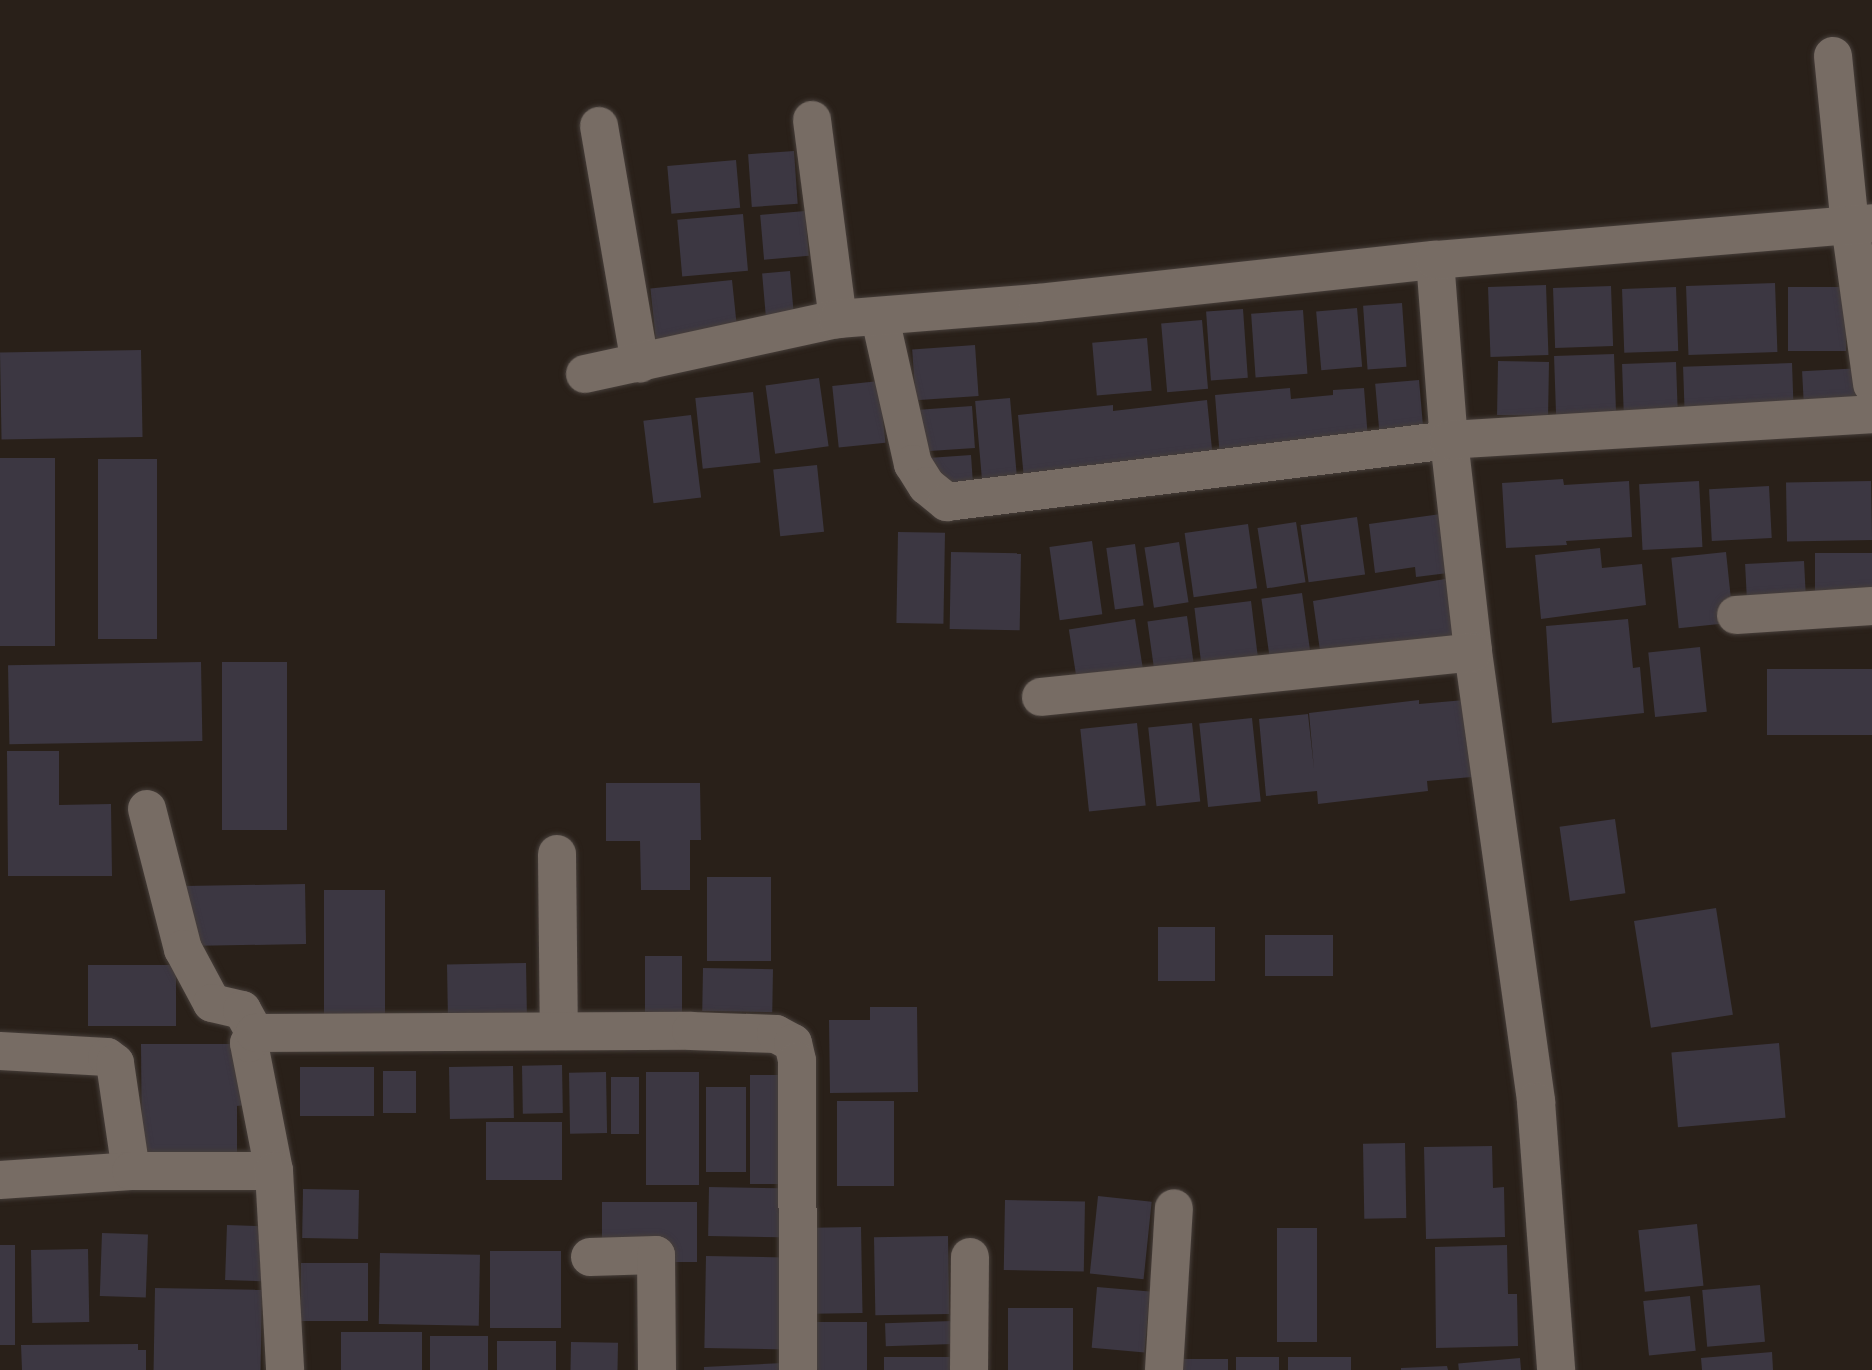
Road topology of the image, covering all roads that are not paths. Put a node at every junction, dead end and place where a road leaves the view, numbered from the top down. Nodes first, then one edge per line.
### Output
1 (1833, 56) dead end
2 (812, 120) dead end
3 (599, 126) dead end
4 (1861, 224) edge
5 (1435, 260) junction
6 (880, 318) junction
7 (838, 319) junction
8 (640, 363) junction
9 (585, 374) dead end
10 (1872, 384) edge
11 (1872, 414) edge
12 (1450, 440) junction
13 (1872, 606) edge
14 (1736, 615) dead end
15 (1473, 652) junction
16 (1041, 697) dead end
17 (147, 809) dead end
18 (557, 854) dead end
19 (559, 1031) junction
20 (255, 1033) junction
21 (0, 1051) edge
22 (131, 1171) junction
23 (274, 1171) junction
24 (0, 1180) edge
25 (1174, 1208) dead end
26 (590, 1257) dead end
27 (970, 1257) dead end
28 (285, 1370) edge
29 (657, 1370) edge
30 (798, 1370) edge
31 (969, 1370) edge
32 (1164, 1370) edge
33 (1556, 1370) edge

1 - 4 street
2 - 7 street
3 - 8 street
4 - 5 street
4 - 10 street
5 - 6 street
5 - 12 street
6 - 7 street
6 - 12 street
7 - 8 street
8 - 9 street
11 - 12 street
12 - 15 street
13 - 14 street
15 - 16 street
15 - 33 street
17 - 20 street
18 - 19 street
19 - 20 street
19 - 30 street
20 - 23 street
21 - 22 street
22 - 23 street
22 - 24 street
23 - 28 street
25 - 32 street
26 - 29 street
27 - 31 street

